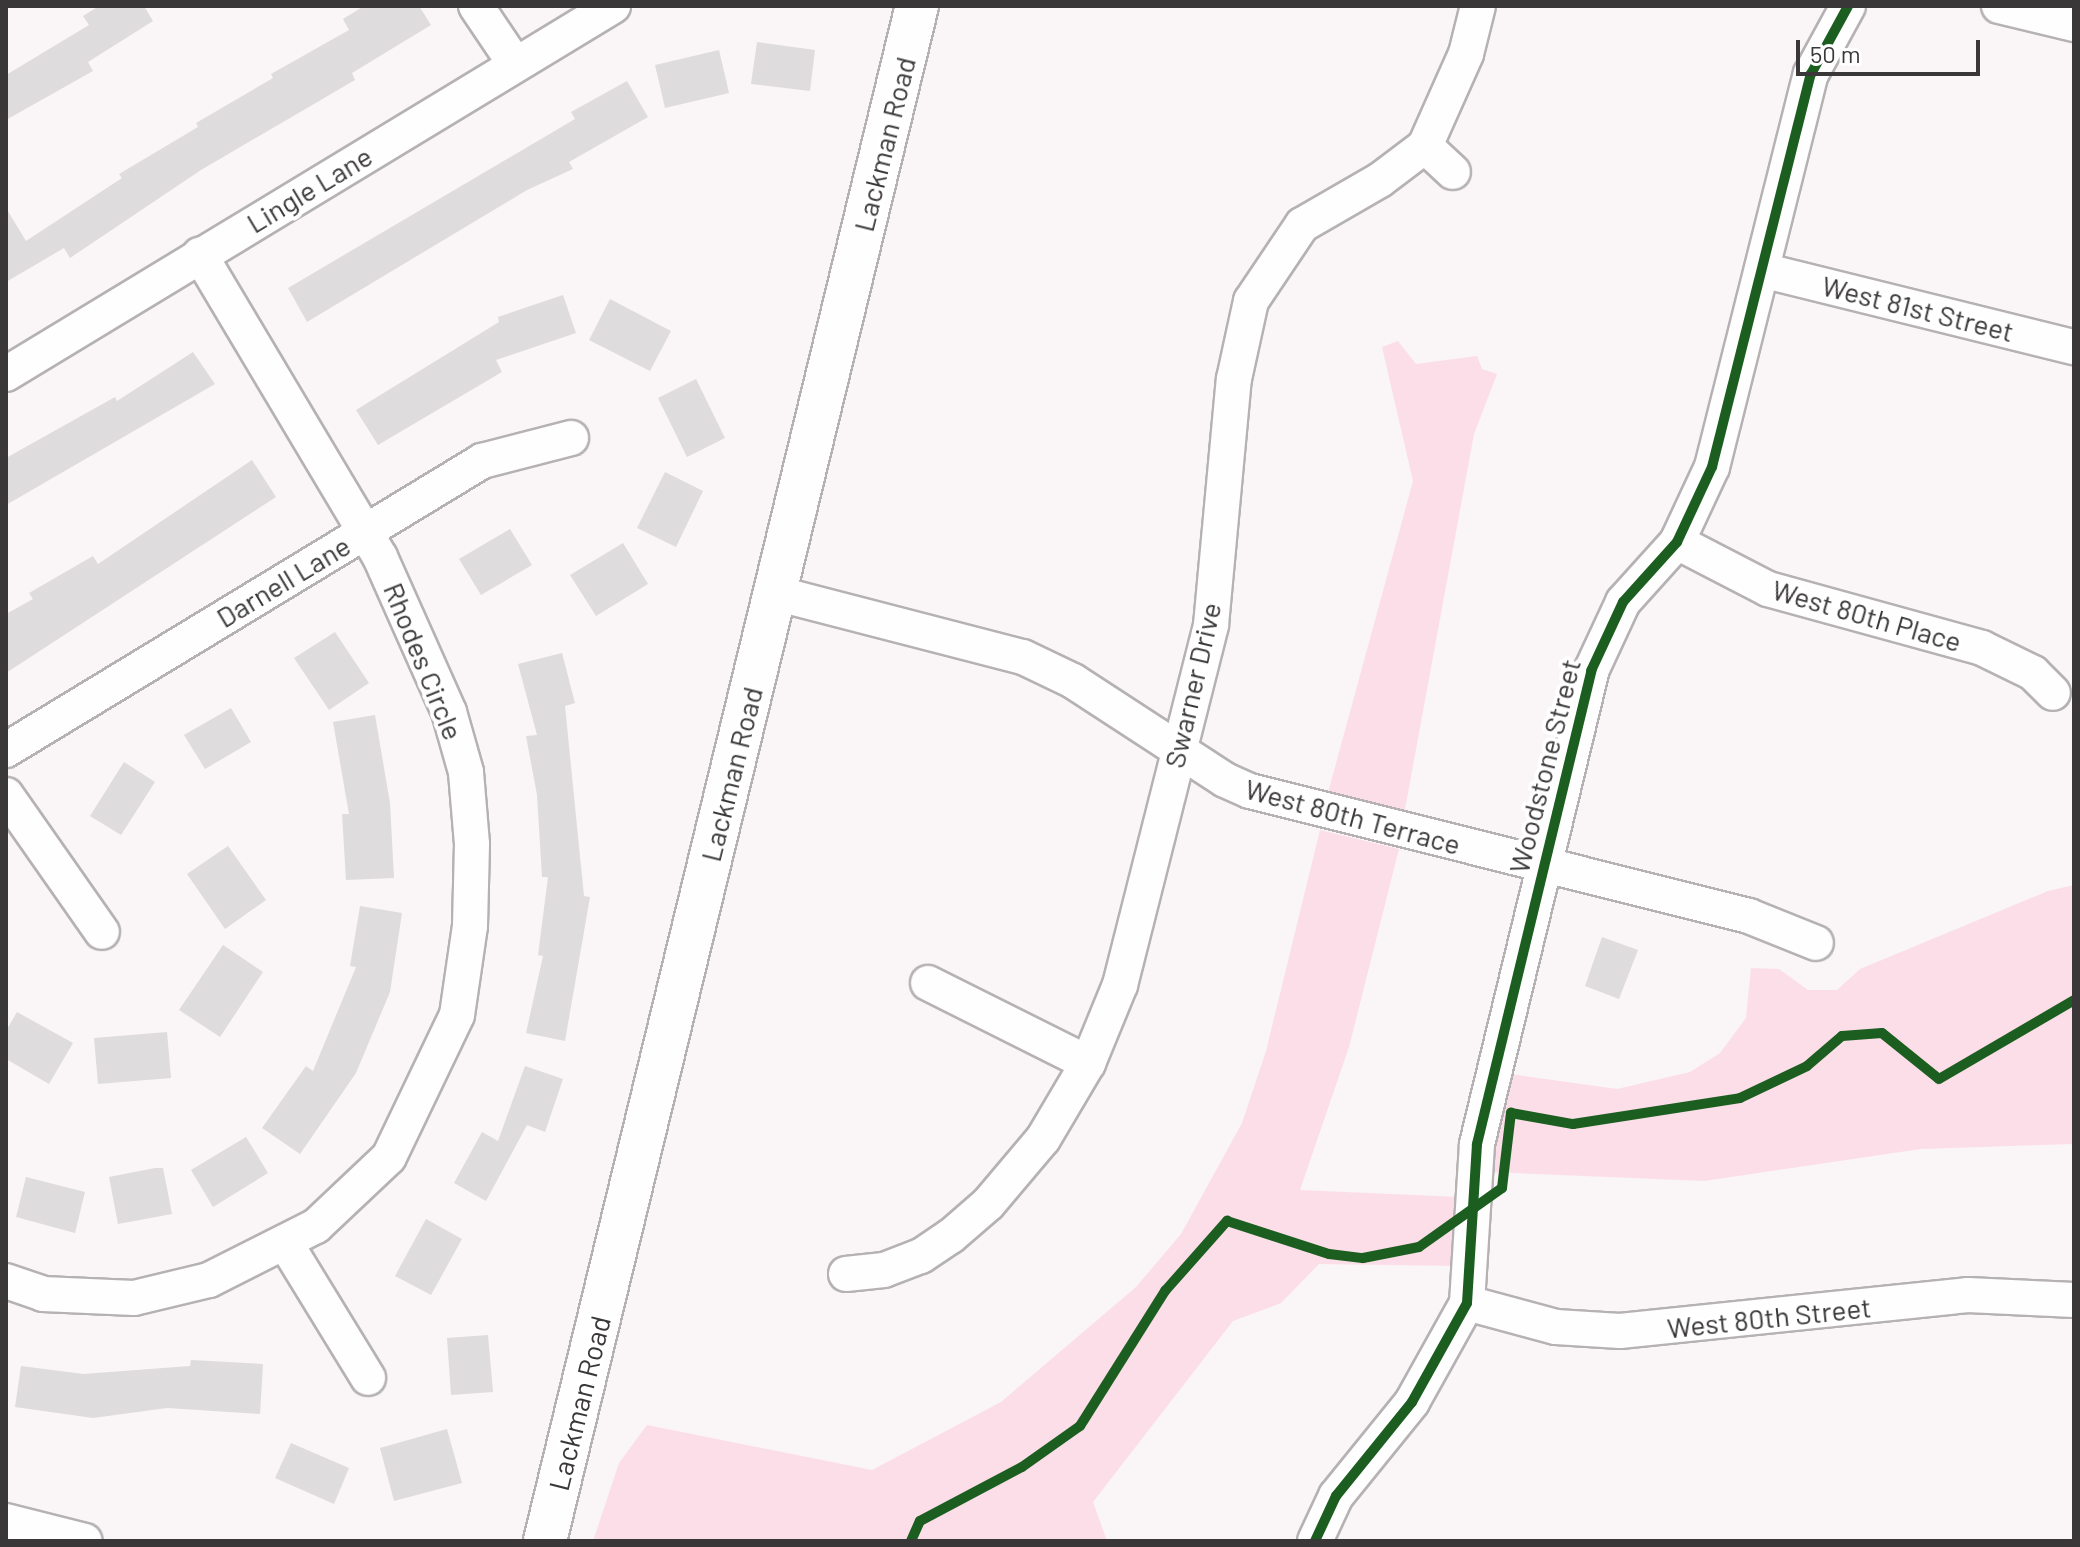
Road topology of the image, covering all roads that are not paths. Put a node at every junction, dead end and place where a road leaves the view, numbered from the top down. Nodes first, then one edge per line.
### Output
1 (476, 6) edge
2 (613, 6) edge
3 (917, 6) edge
4 (1478, 6) edge
5 (1848, 6) edge
6 (1999, 6) edge
7 (2074, 24) edge
8 (515, 64) junction
9 (1425, 146) junction
10 (1453, 172) dead end
11 (200, 255) junction
12 (1762, 270) junction
13 (2074, 347) edge
14 (6, 374) edge
15 (571, 438) dead end
16 (365, 531) junction
17 (1677, 542) junction
18 (775, 593) junction
19 (2053, 693) dead end
20 (6, 750) edge
21 (1178, 751) junction
22 (6, 795) edge
23 (1543, 865) junction
24 (102, 932) dead end
25 (1816, 943) dead end
26 (928, 983) dead end
27 (1088, 1063) junction
28 (286, 1244) junction
29 (846, 1274) dead end
30 (6, 1281) edge
31 (2074, 1300) edge
32 (1467, 1303) junction
33 (368, 1378) dead end
34 (6, 1521) edge
35 (85, 1541) edge
36 (545, 1541) edge
37 (1315, 1541) edge

1 - 8 street
2 - 8 street, Lingle Lane
3 - 18 main road, Lackman Road
4 - 9 street, Swarner Drive
5 - 12 street, Woodstone Street
6 - 7 street
8 - 11 street, Lingle Lane
9 - 10 street
9 - 21 street, Swarner Drive
11 - 14 street, Lingle Lane
11 - 16 street, Rhodes Circle
12 - 13 street, West 81st Street
12 - 17 street, Woodstone Street
15 - 16 street, Darnell Lane
16 - 20 street, Darnell Lane
16 - 28 street, Rhodes Circle
17 - 19 street, West 80th Place
17 - 23 street, Woodstone Street
18 - 21 street, West 80th Terrace
18 - 36 main road, Lackman Road
21 - 23 street, West 80th Terrace
21 - 27 street, Swarner Drive
22 - 24 street
23 - 25 street, West 80th Terrace
23 - 32 street, Woodstone Street
26 - 27 street
27 - 29 street, Swarner Drive
28 - 30 street, Rhodes Circle
28 - 33 street
31 - 32 street, West 80th Street
32 - 37 street, Woodstone Street
34 - 35 street

